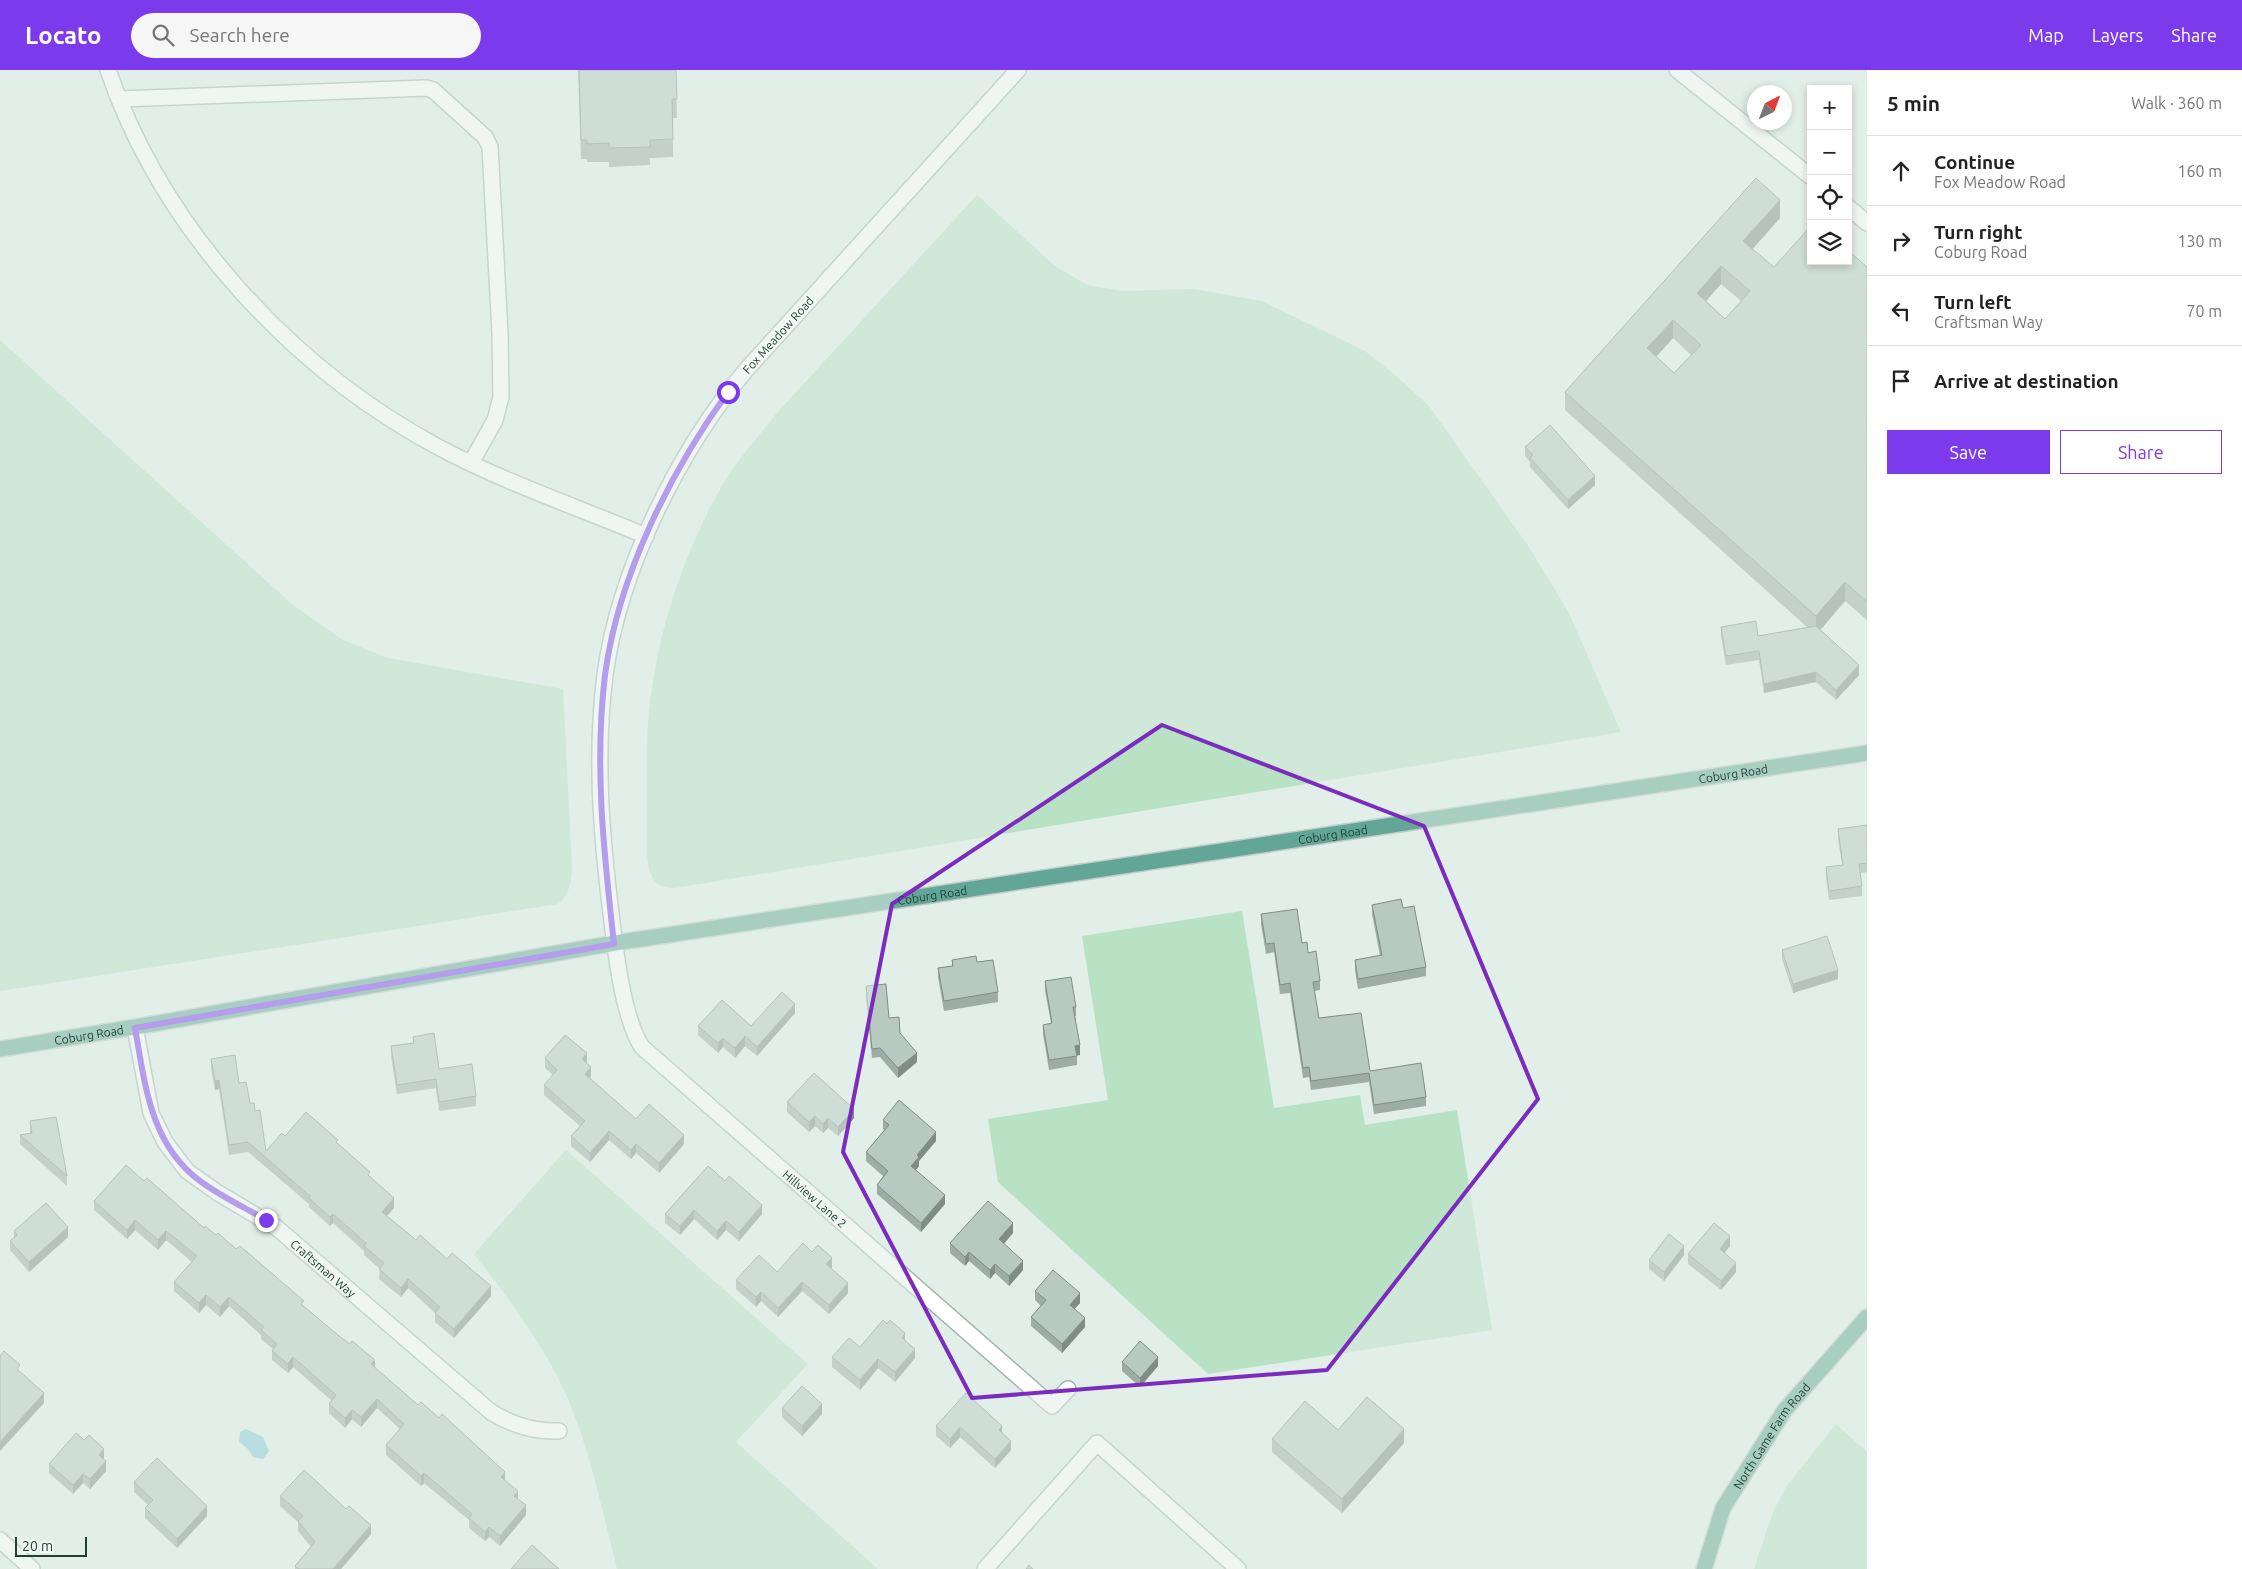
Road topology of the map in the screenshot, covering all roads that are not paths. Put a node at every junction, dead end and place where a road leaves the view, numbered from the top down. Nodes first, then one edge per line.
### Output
1 (108, 70) edge
2 (1018, 70) edge
3 (1677, 70) edge
4 (119, 99) junction
5 (1808, 175) edge
6 (1852, 211) edge
7 (1867, 222) edge
8 (471, 463) junction
9 (646, 536) junction
10 (1867, 753) edge
11 (614, 944) junction
12 (135, 1028) junction
13 (0, 1049) edge
14 (1867, 1317) edge
15 (1068, 1389) dead end
16 (558, 1431) dead end
17 (0, 1540) edge
18 (32, 1569) edge
19 (985, 1569) edge
20 (1238, 1569) edge
21 (1704, 1569) edge

1 - 4 street
2 - 9 street, Fox Meadow Road
3 - 5 street
4 - 8 street
4 - 8 street
6 - 7 street
8 - 9 street
9 - 11 street, Fox Meadow Road
10 - 11 main road, Coburg Road
11 - 12 main road, Coburg Road
11 - 15 street, Hillview Lane 2
12 - 13 main road, Coburg Road
12 - 16 street, Craftsman Way
14 - 21 main road, North Game Farm Road
17 - 18 street
19 - 20 street

